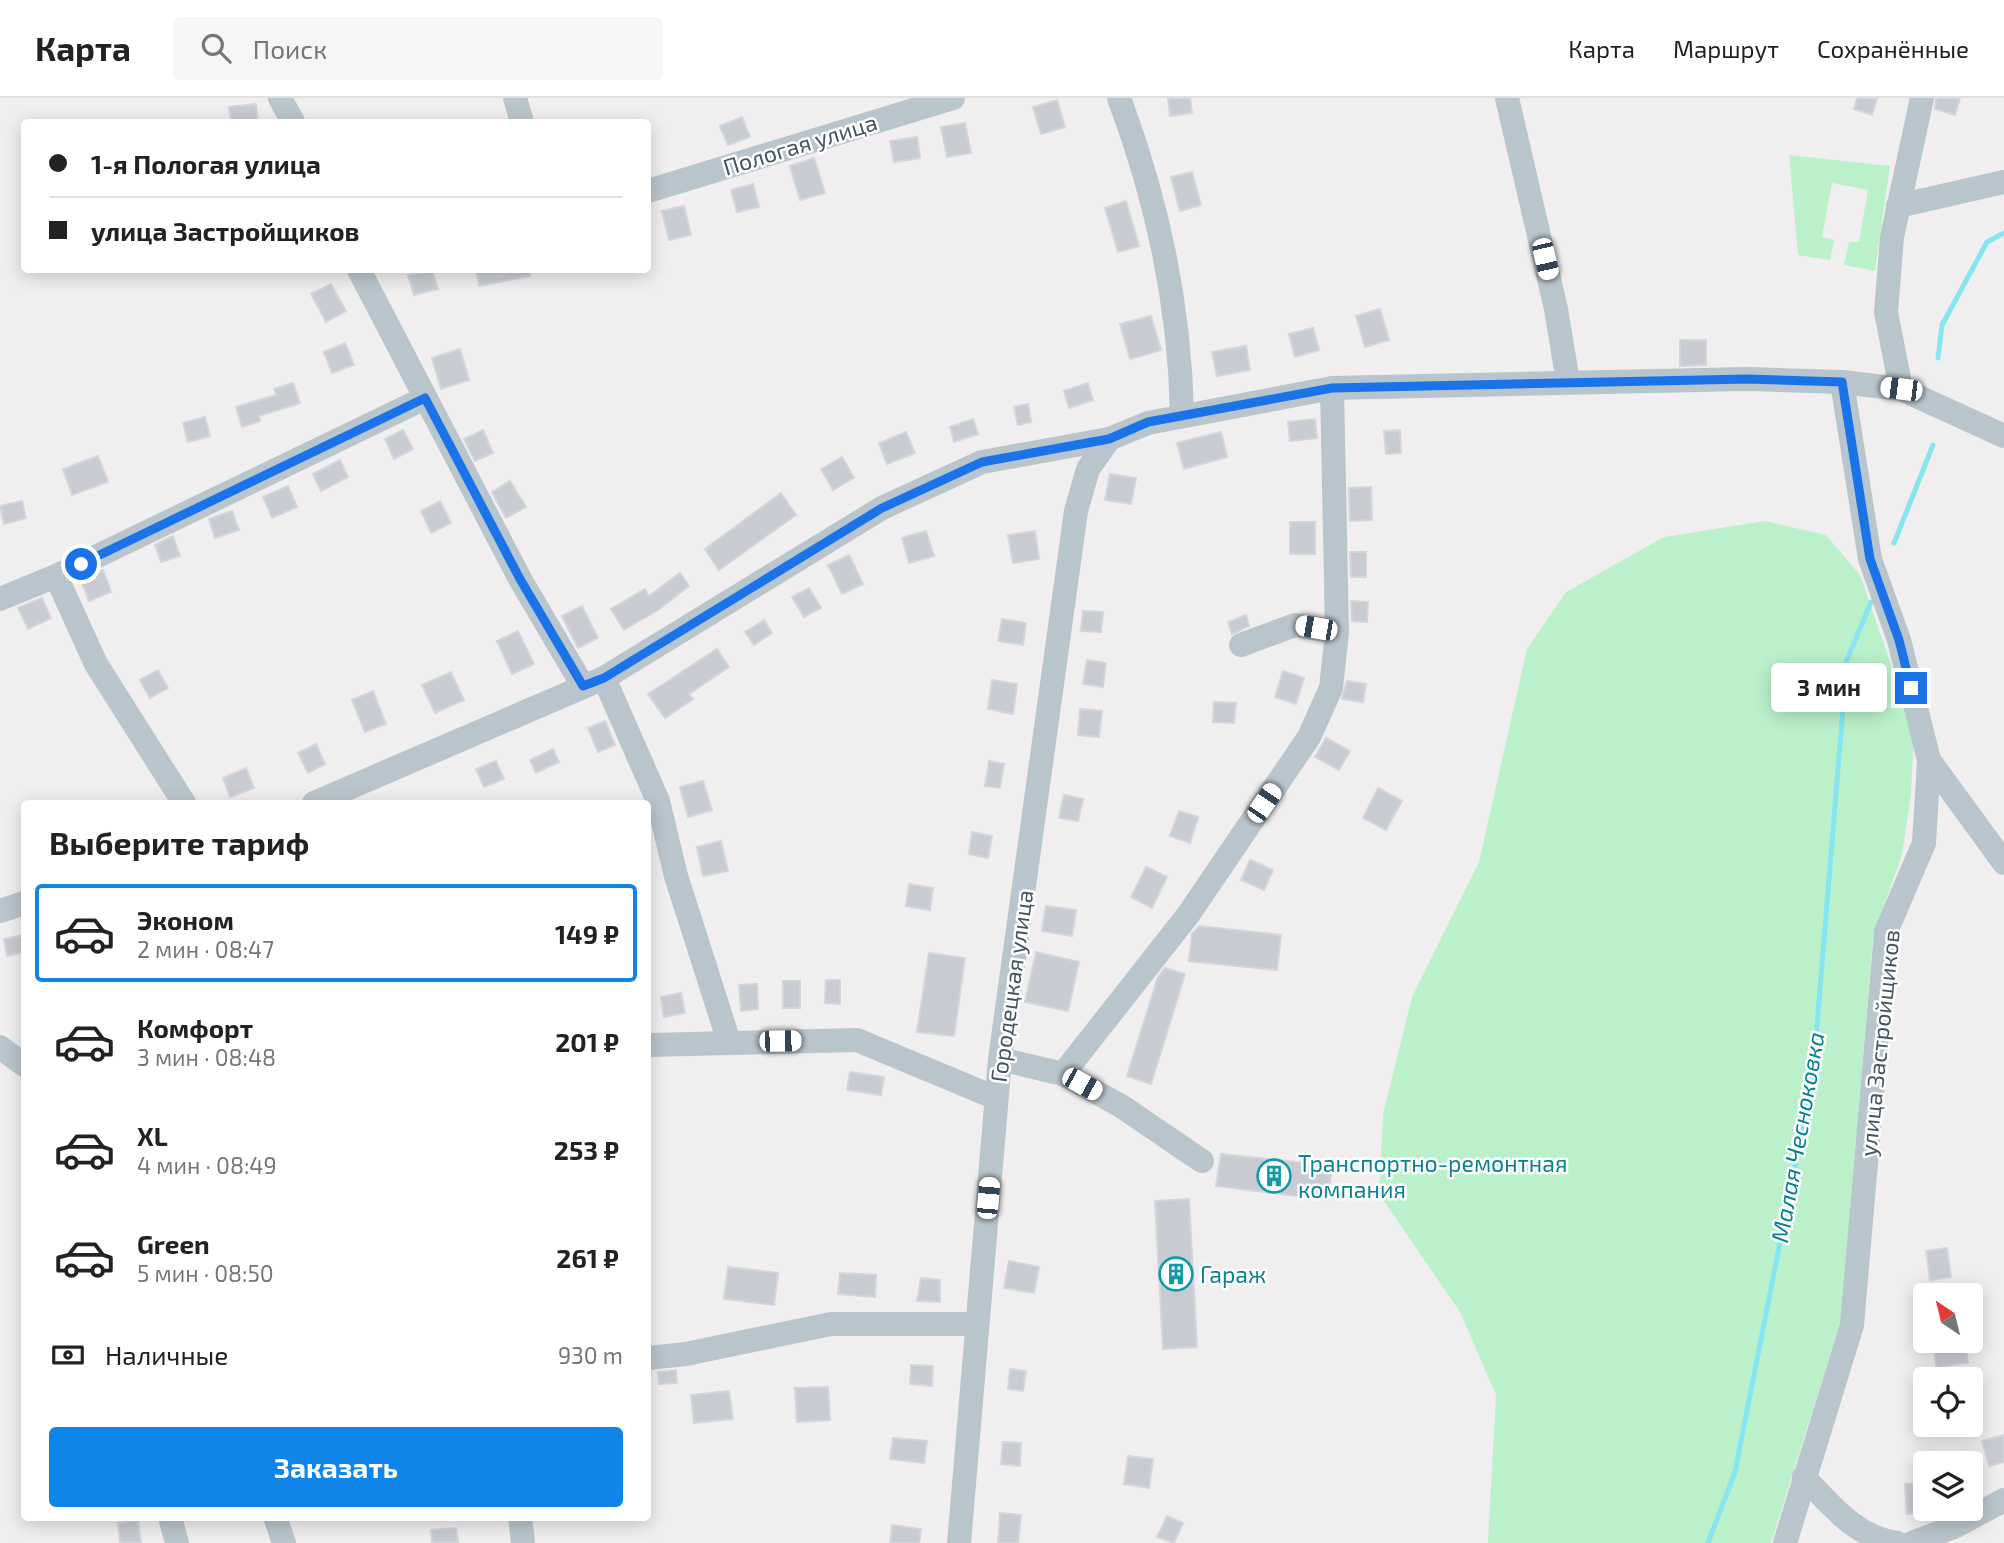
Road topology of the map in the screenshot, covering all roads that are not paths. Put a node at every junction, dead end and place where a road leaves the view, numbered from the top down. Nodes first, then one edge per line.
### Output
1 (280, 98) edge
2 (515, 98) edge
3 (953, 98) edge
4 (1119, 98) edge
5 (1507, 98) edge
6 (1922, 98) edge
7 (291, 119) edge
8 (521, 119) edge
9 (2004, 182) edge
10 (651, 190) edge
11 (1898, 206) junction
12 (363, 273) edge
13 (1568, 382) junction
14 (1842, 382) junction
15 (1332, 388) junction
16 (1901, 389) junction
17 (425, 398) junction
18 (1182, 415) junction
19 (2004, 436) edge
20 (1109, 439) junction
21 (56, 576) junction
22 (0, 598) edge
23 (1337, 632) junction
24 (1241, 645) dead end
25 (593, 682) junction
26 (1929, 760) junction
27 (182, 800) edge
28 (321, 800) edge
29 (2004, 863) edge
30 (21, 904) edge
31 (0, 911) edge
32 (729, 1042) junction
33 (651, 1045) edge
34 (0, 1047) edge
35 (1000, 1059) junction
36 (21, 1063) edge
37 (1063, 1074) junction
38 (996, 1098) junction
39 (1202, 1161) dead end
40 (977, 1324) junction
41 (651, 1358) edge
42 (1804, 1476) junction
43 (2004, 1500) edge
44 (171, 1521) edge
45 (276, 1521) edge
46 (520, 1521) edge
47 (1954, 1534) edge
48 (177, 1543) edge
49 (284, 1543) edge
50 (523, 1543) edge
51 (959, 1543) edge
52 (1785, 1543) edge
53 (1897, 1543) edge
54 (1912, 1543) edge

1 - 7 street
2 - 8 street
3 - 10 street, Пологая улица
4 - 18 street
5 - 13 street
6 - 11 street
9 - 11 street
11 - 16 street
12 - 17 street
13 - 14 street
13 - 15 street
14 - 16 street
14 - 26 street, улица Застройщиков
15 - 18 street
15 - 23 street
16 - 19 street
17 - 21 street
17 - 25 street
18 - 20 street
20 - 25 street
20 - 35 street, Городецкая улица
21 - 22 street
21 - 27 street
23 - 24 street
23 - 37 street
25 - 28 street
25 - 32 street
26 - 29 street
26 - 42 street, улица Застройщиков
30 - 31 street
32 - 33 street
32 - 38 street
34 - 36 street
35 - 37 street
35 - 38 street, Городецкая улица
37 - 39 street
38 - 40 street, Городецкая улица
40 - 41 street
40 - 51 street, Городецкая улица
42 - 52 street, улица Застройщиков
42 - 53 street
43 - 47 street
44 - 48 street
45 - 49 street
46 - 50 street
47 - 54 street

